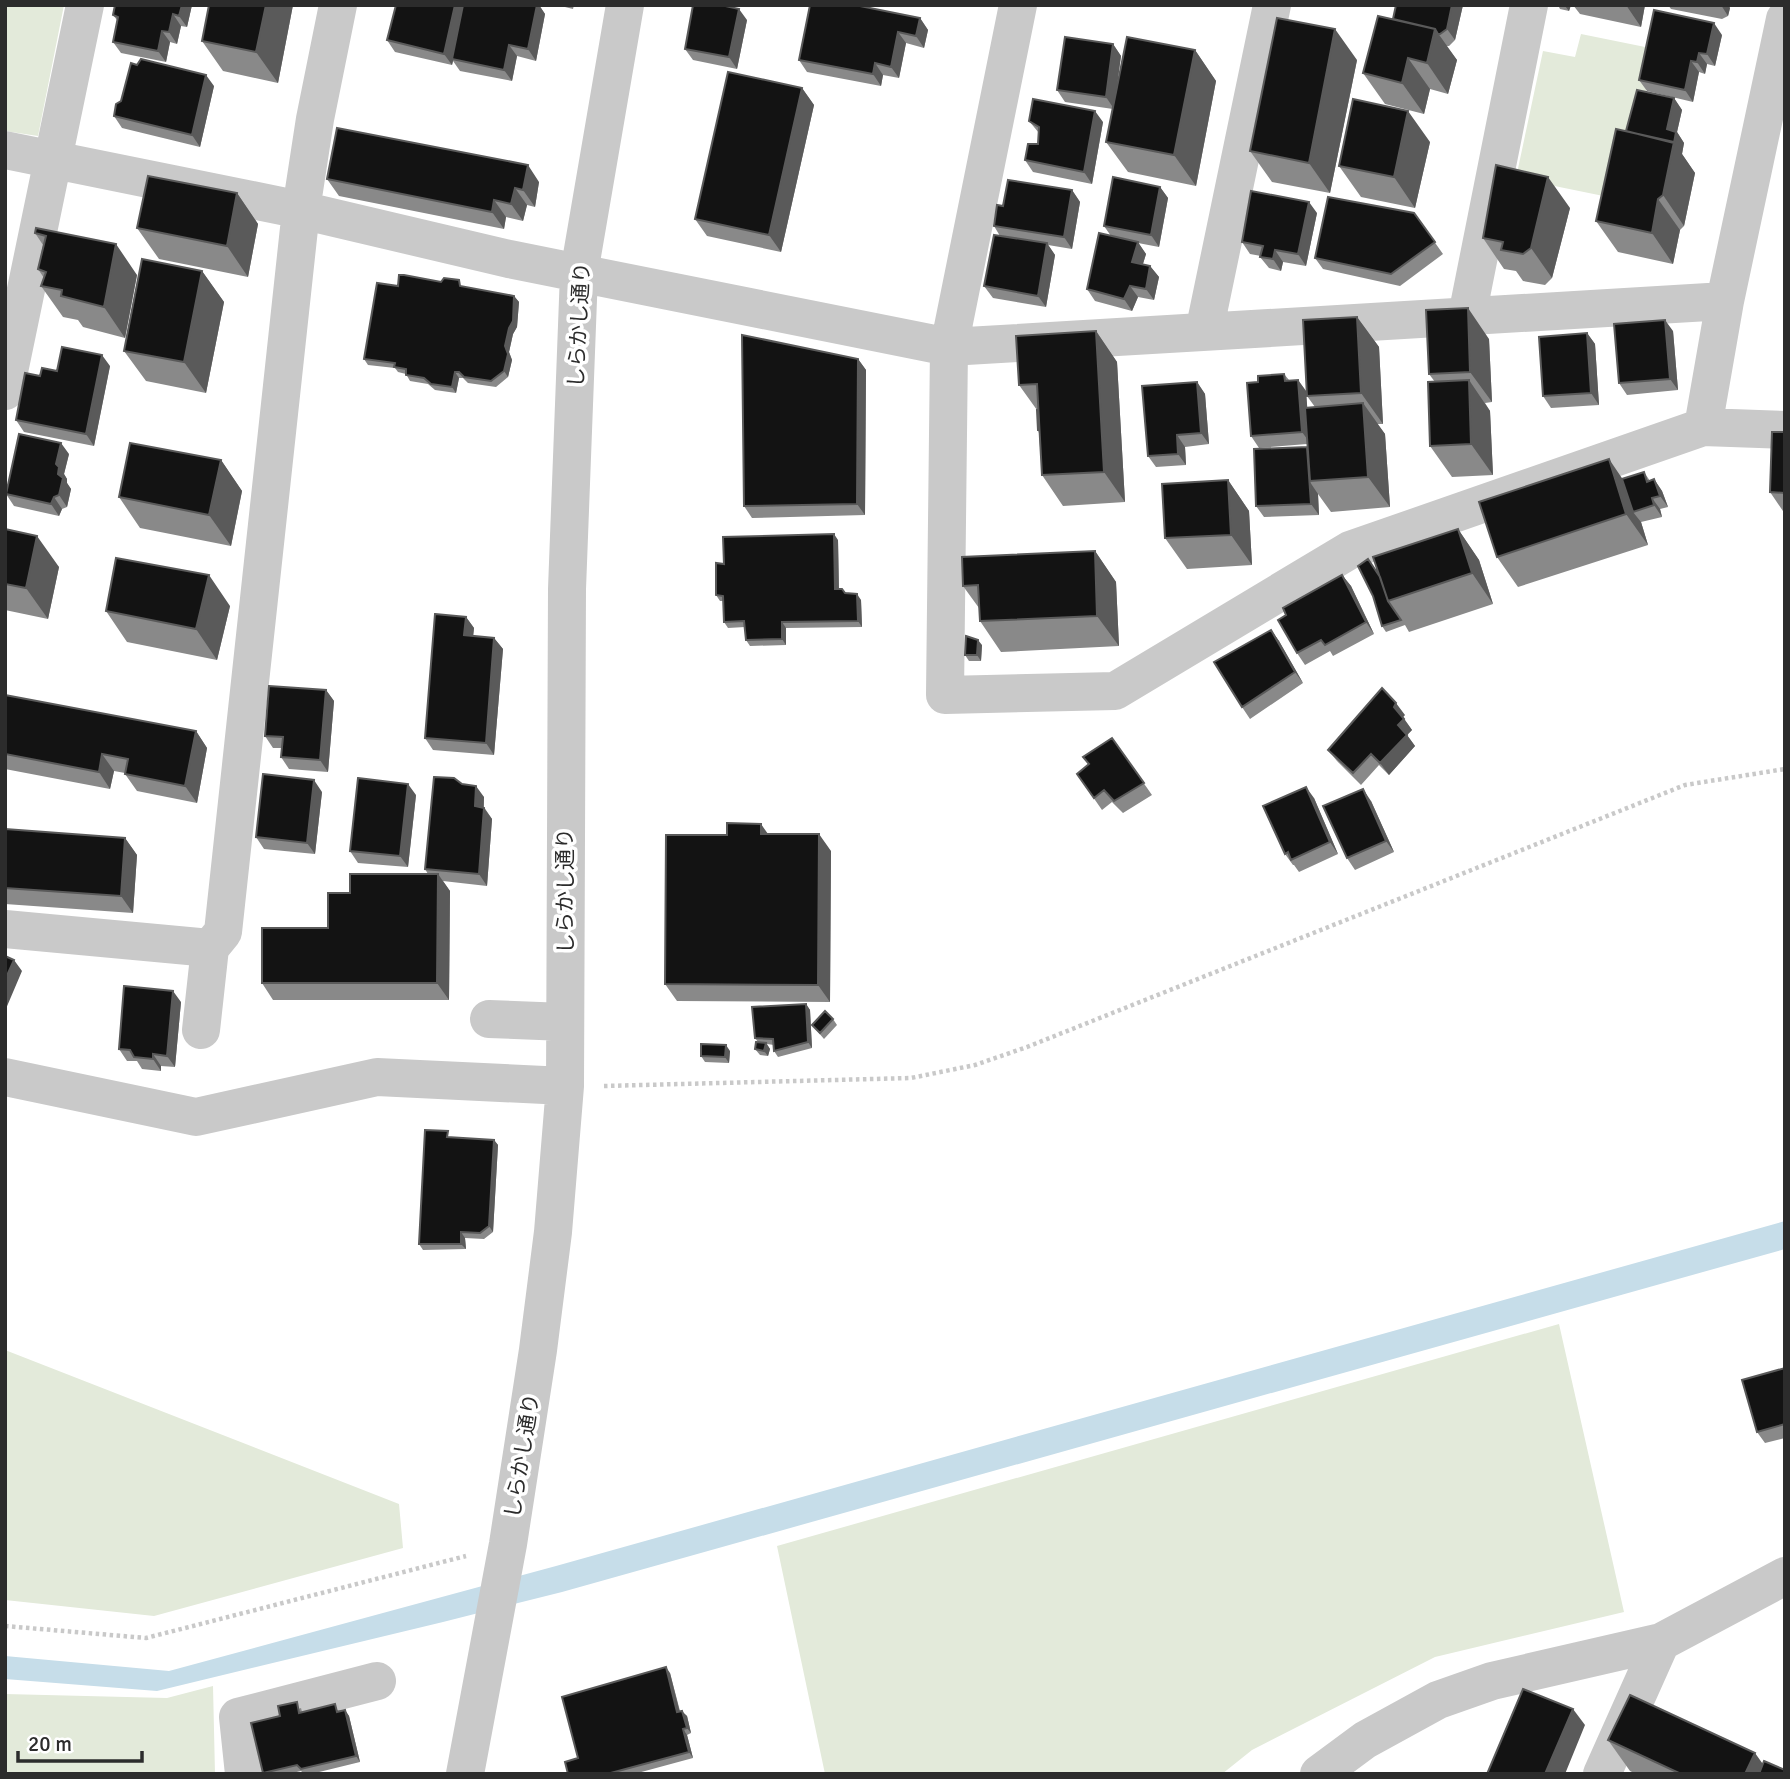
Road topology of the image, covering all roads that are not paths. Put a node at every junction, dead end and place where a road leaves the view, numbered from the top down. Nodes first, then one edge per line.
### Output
1 (85, 5) edge
2 (338, 5) edge
3 (625, 5) edge
4 (1018, 5) edge
5 (1272, 5) edge
6 (1529, 5) edge
7 (1785, 19) edge
8 (5, 150) edge
9 (53, 160) junction
10 (301, 210) junction
11 (579, 273) junction
12 (1725, 301) junction
13 (1467, 316) junction
14 (1204, 332) junction
15 (949, 347) junction
16 (5, 391) edge
17 (1703, 427) junction
18 (1785, 430) edge
19 (5, 929) edge
20 (210, 948) junction
21 (489, 1019) dead end
22 (565, 1022) junction
23 (201, 1030) dead end
24 (5, 1077) edge
25 (565, 1086) junction
26 (1785, 1576) edge
27 (1661, 1642) junction
28 (377, 1681) dead end
29 (244, 1774) edge
30 (465, 1774) edge
31 (1319, 1774) edge
32 (1602, 1774) edge

1 - 9 street
2 - 10 street
3 - 11 street, しらかし通り
4 - 15 street
5 - 14 street
6 - 13 street
7 - 12 street
8 - 9 street
9 - 10 street
9 - 16 street
10 - 11 street
10 - 20 street
11 - 15 street
11 - 22 street, しらかし通り
12 - 13 street
12 - 17 street
13 - 14 street
14 - 15 street
15 - 17 street
17 - 18 street
19 - 20 street
20 - 23 street
21 - 22 street
22 - 25 street, しらかし通り
24 - 25 street
25 - 30 street, しらかし通り
26 - 27 street
27 - 31 street
27 - 32 street
28 - 29 street

